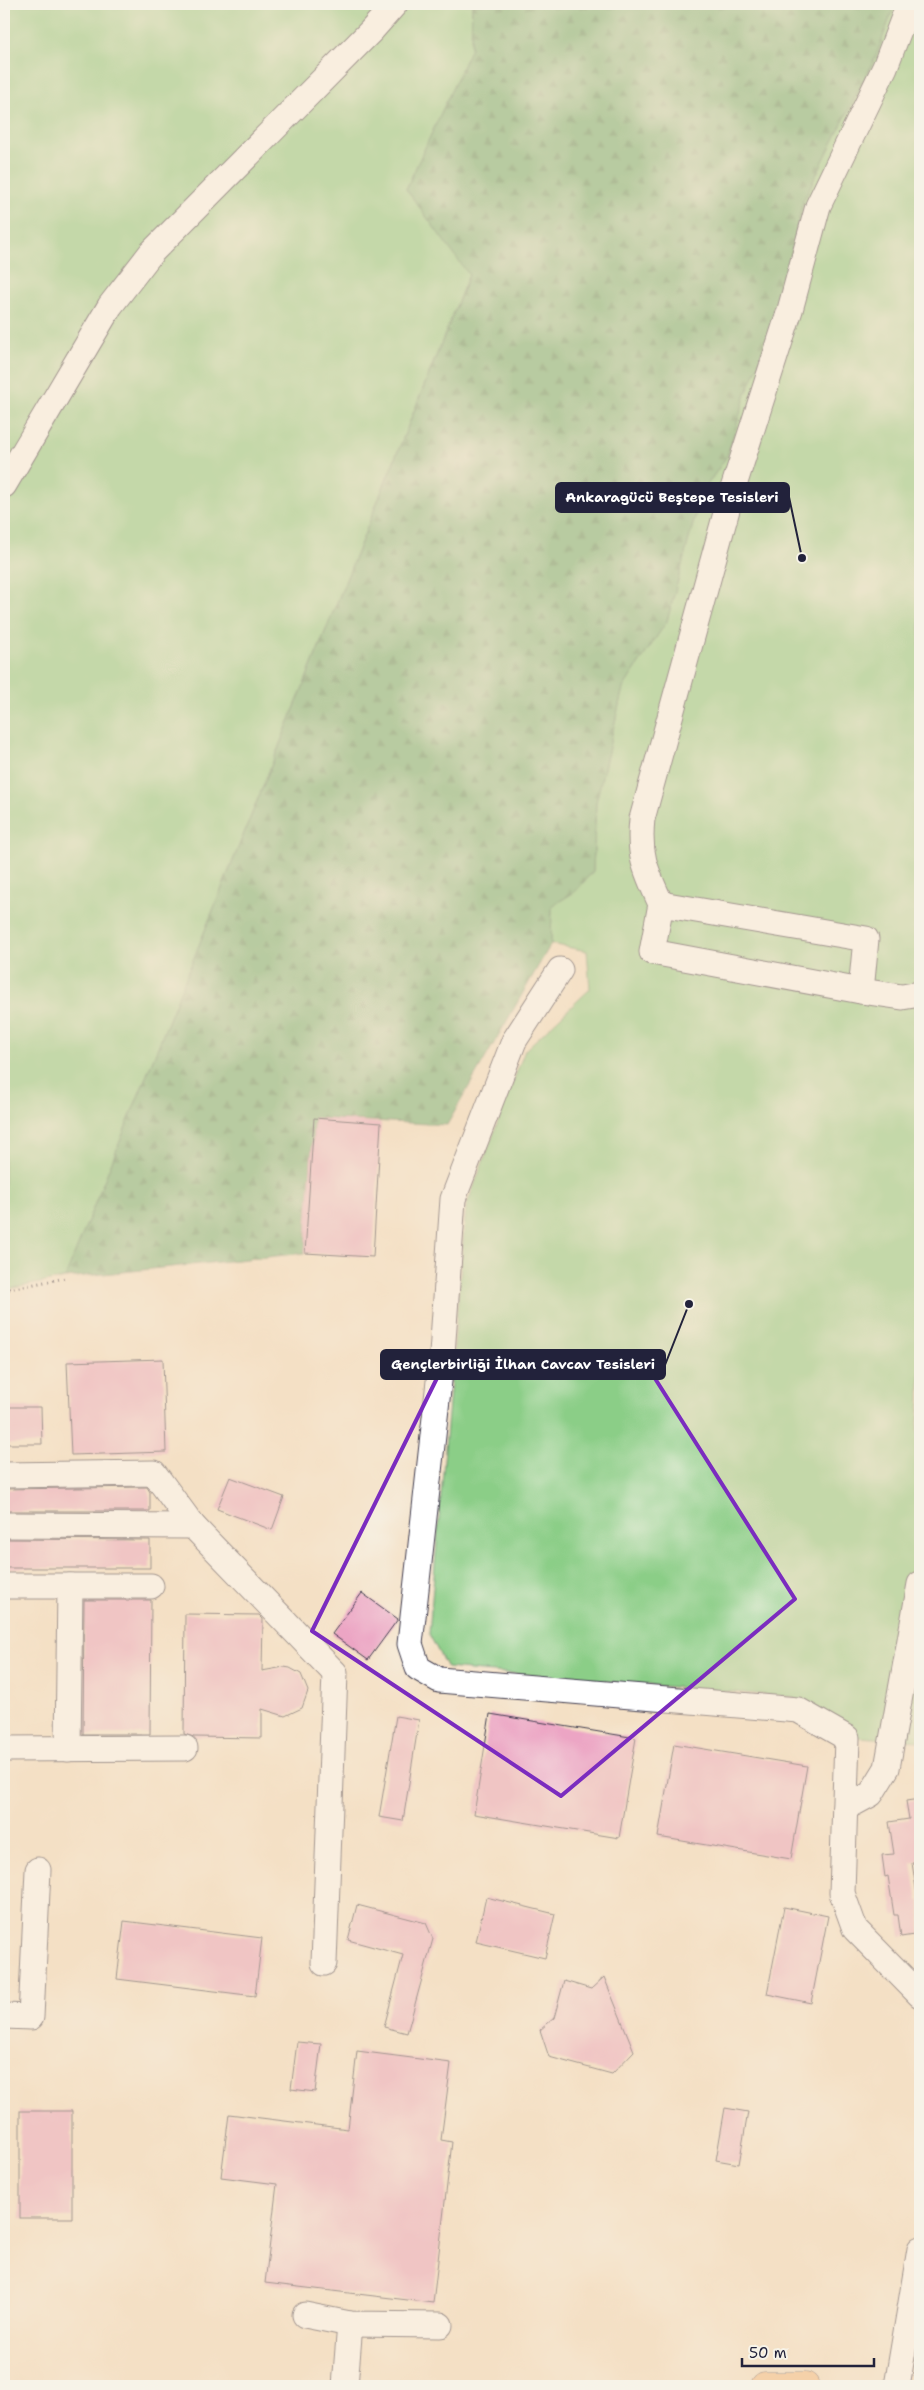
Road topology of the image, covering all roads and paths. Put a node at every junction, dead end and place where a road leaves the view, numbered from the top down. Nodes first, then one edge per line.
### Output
1 (395, 4) edge
2 (909, 4) edge
3 (4, 484) edge
4 (660, 904) junction
5 (560, 970) dead end
6 (861, 991) junction
7 (920, 994) edge
8 (65, 1278) dead end
9 (4, 1290) edge
10 (4, 1476) edge
11 (4, 1525) edge
12 (193, 1526) junction
13 (920, 1584) edge
14 (4, 1586) edge
15 (70, 1586) junction
16 (152, 1586) dead end
17 (185, 1748) dead end
18 (4, 1750) edge
19 (68, 1750) junction
20 (845, 1808) junction
21 (38, 1870) dead end
22 (324, 1963) dead end
23 (920, 1995) edge
24 (4, 2016) edge
25 (920, 2249) edge
26 (305, 2315) dead end
27 (350, 2324) junction
28 (440, 2325) dead end
29 (345, 2386) edge
30 (765, 2386) edge
31 (805, 2386) edge
32 (897, 2386) edge

1 - 3 street
2 - 4 street
4 - 6 street
4 - 6 street
5 - 20 street
6 - 7 street
8 - 9 path
10 - 12 street
11 - 12 street
12 - 22 street
13 - 20 street
14 - 15 street
15 - 16 street
15 - 19 street
17 - 19 street
18 - 19 street
20 - 23 street
21 - 24 street
25 - 32 street
26 - 27 street
27 - 28 street
27 - 29 street
30 - 31 main road

